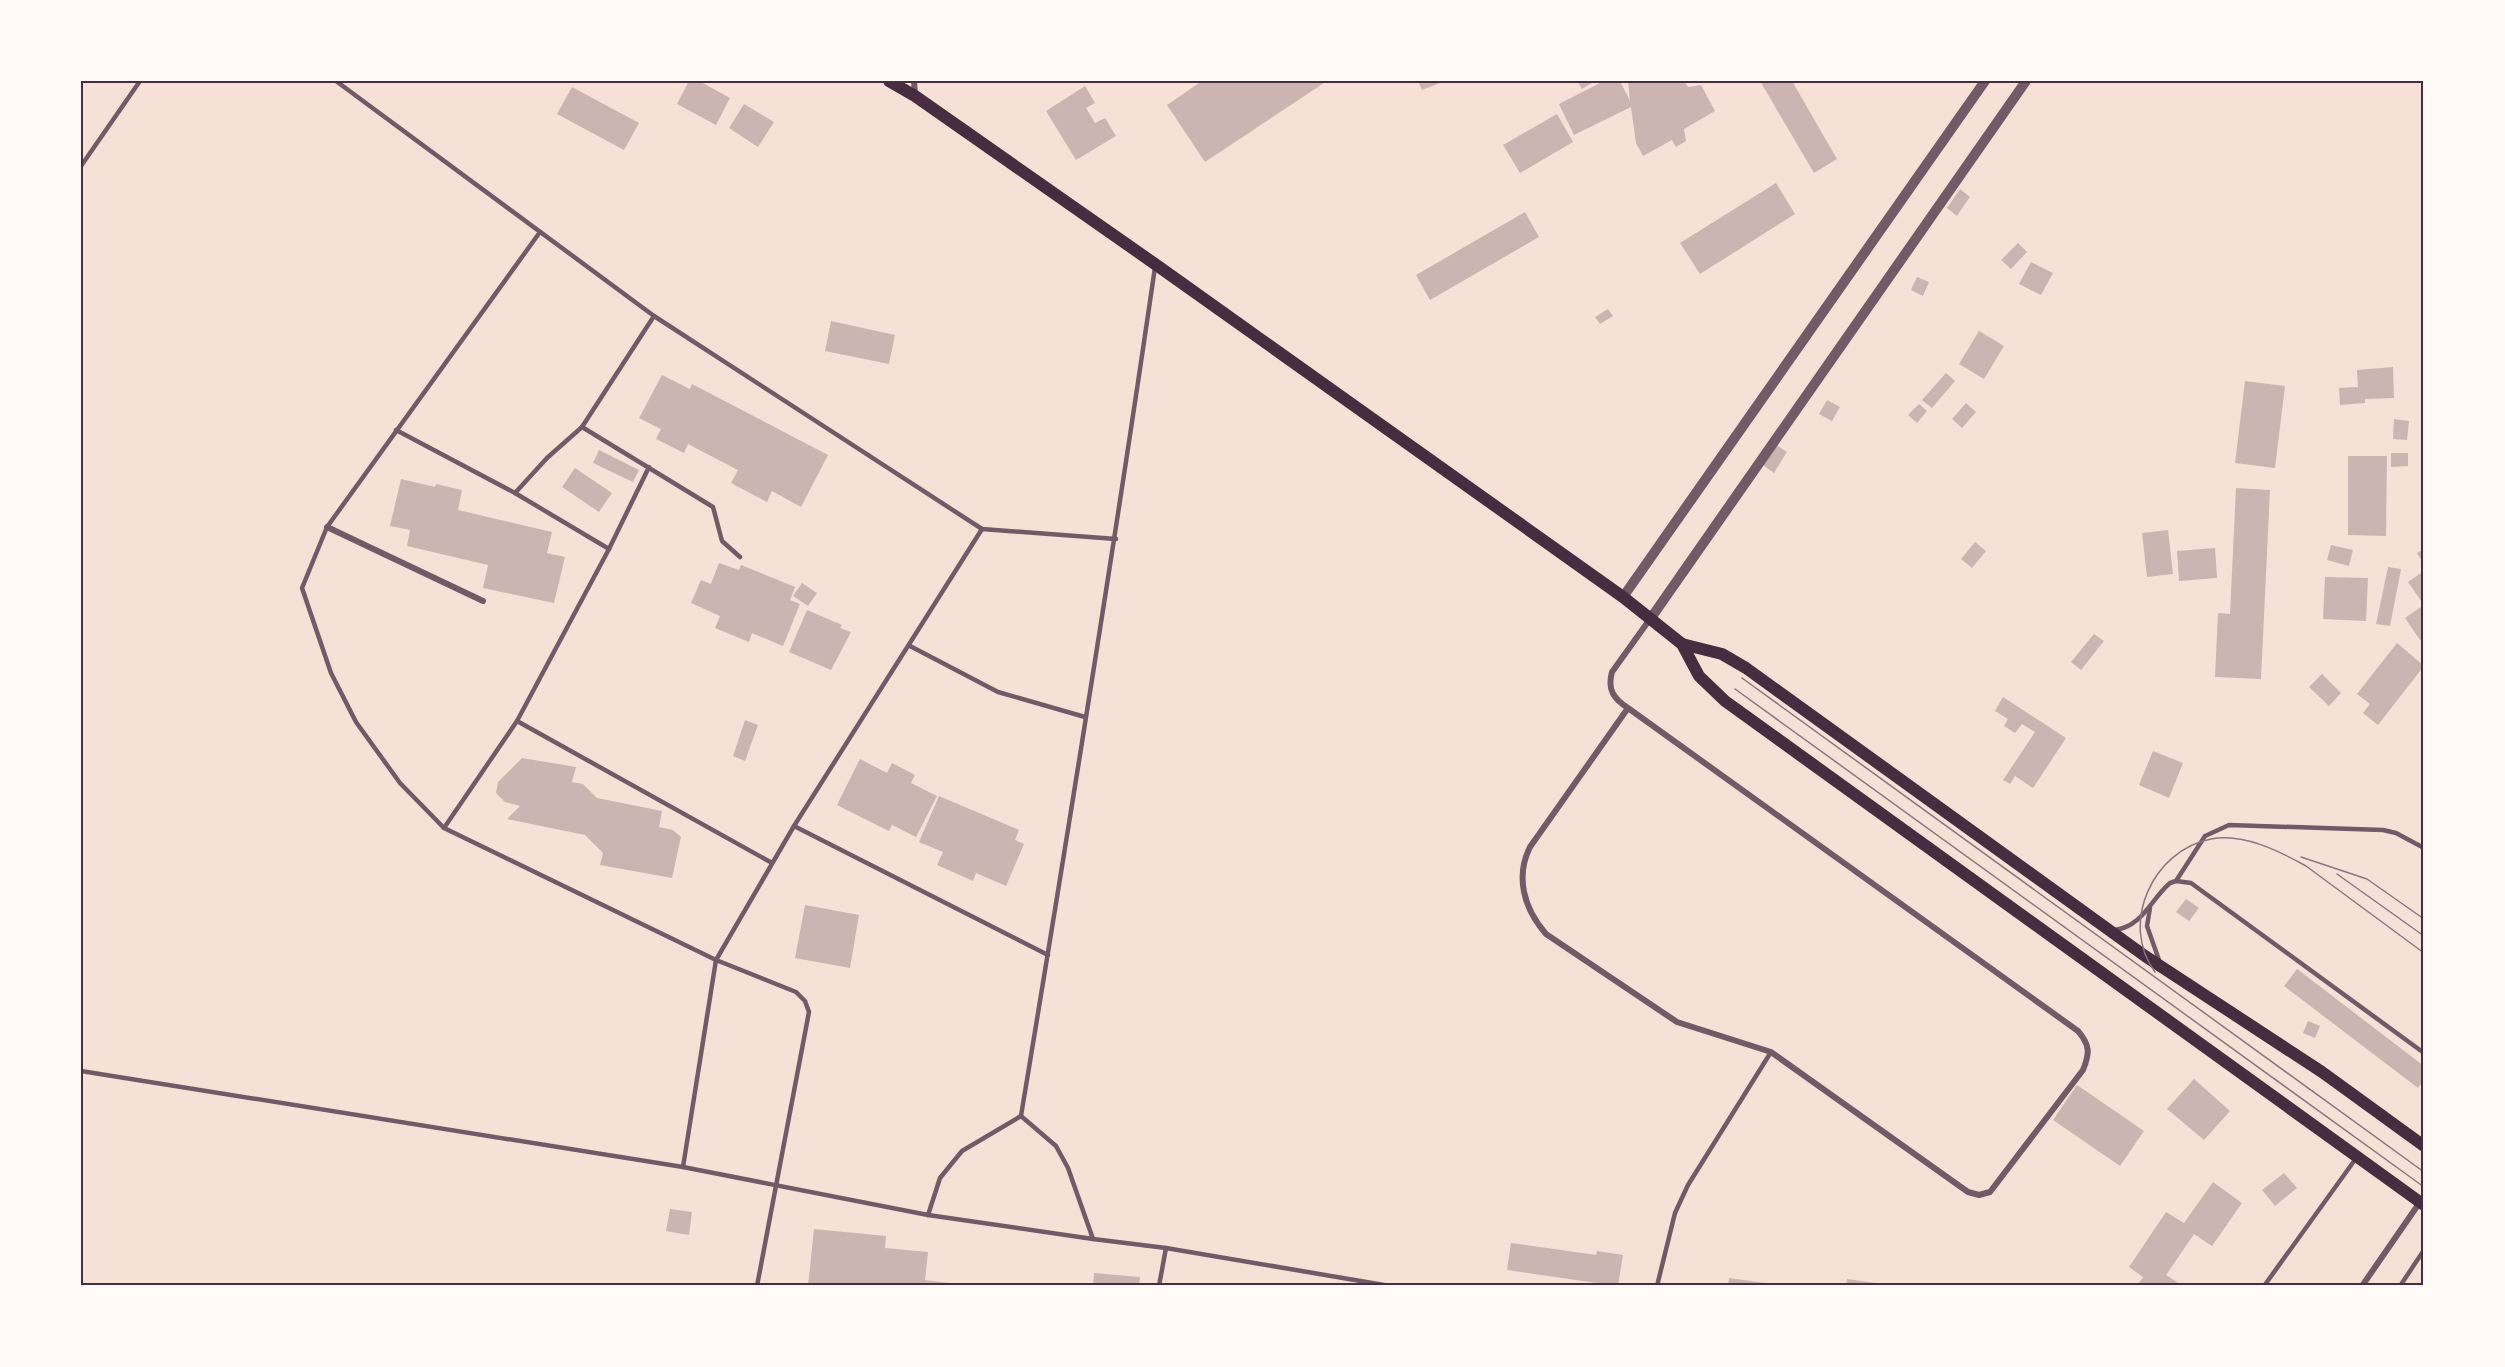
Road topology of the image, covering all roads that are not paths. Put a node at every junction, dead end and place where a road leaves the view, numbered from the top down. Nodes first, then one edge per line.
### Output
1 (140, 81) edge
2 (336, 81) edge
3 (889, 81) edge
4 (914, 81) edge
5 (1985, 81) edge
6 (2026, 81) edge
7 (915, 96) junction
8 (81, 166) edge
9 (540, 232) junction
10 (1155, 264) junction
11 (654, 316) junction
12 (582, 427) junction
13 (396, 430) junction
14 (649, 467) junction
15 (515, 493) junction
16 (327, 527) junction
17 (982, 529) junction
18 (1116, 539) junction
19 (609, 549) junction
20 (740, 557) dead end
21 (1623, 597) junction
22 (483, 601) dead end
23 (1651, 618) junction
24 (1682, 644) junction
25 (909, 646) junction
26 (1628, 708) junction
27 (1085, 717) junction
28 (516, 721) junction
29 (794, 826) junction
30 (444, 828) junction
31 (2424, 848) edge
32 (772, 863) junction
33 (2176, 881) junction
34 (2151, 906) junction
35 (2106, 927) junction
36 (1048, 955) junction
37 (716, 960) junction
38 (2165, 969) junction
39 (1771, 1052) junction
40 (2424, 1053) edge
41 (81, 1071) edge
42 (1021, 1116) junction
43 (2424, 1146) edge
44 (2357, 1158) junction
45 (682, 1167) junction
46 (777, 1186) junction
47 (2422, 1204) edge
48 (928, 1215) junction
49 (1093, 1239) junction
50 (1166, 1248) junction
51 (2424, 1250) edge
52 (757, 1286) edge
53 (1159, 1286) edge
54 (1390, 1286) edge
55 (1657, 1286) edge
56 (2264, 1286) edge
57 (2362, 1286) edge
58 (2400, 1286) edge

1 - 8 lane
2 - 9 lane
3 - 7 main road
4 - 7 street
5 - 21 street
6 - 23 street
7 - 10 main road
9 - 11 lane
9 - 13 lane
10 - 18 lane
10 - 21 main road
11 - 12 lane
11 - 17 lane
12 - 14 lane
12 - 15 lane
13 - 15 lane
13 - 16 lane
14 - 19 lane
14 - 20 lane
15 - 19 lane
16 - 22 street
16 - 30 lane
17 - 18 lane
17 - 25 lane
18 - 27 lane
19 - 28 lane
21 - 23 main road
23 - 24 main road
23 - 26 street
24 - 35 main road
24 - 44 main road
25 - 27 lane
25 - 29 lane
26 - 39 street
26 - 39 street
27 - 36 lane
28 - 30 lane
28 - 32 lane
29 - 32 lane
29 - 36 lane
30 - 37 lane
31 - 33 lane
32 - 37 lane
33 - 34 lane
33 - 40 lane
34 - 35 lane
34 - 38 lane
35 - 38 main road
36 - 42 lane
37 - 45 lane
37 - 46 lane
38 - 43 main road
39 - 55 lane
41 - 45 lane
42 - 48 lane
42 - 49 lane
44 - 47 main road
44 - 56 lane
45 - 46 lane
46 - 48 lane
46 - 52 lane
47 - 57 street
48 - 49 lane
49 - 50 lane
50 - 53 lane
50 - 54 lane
51 - 58 lane

